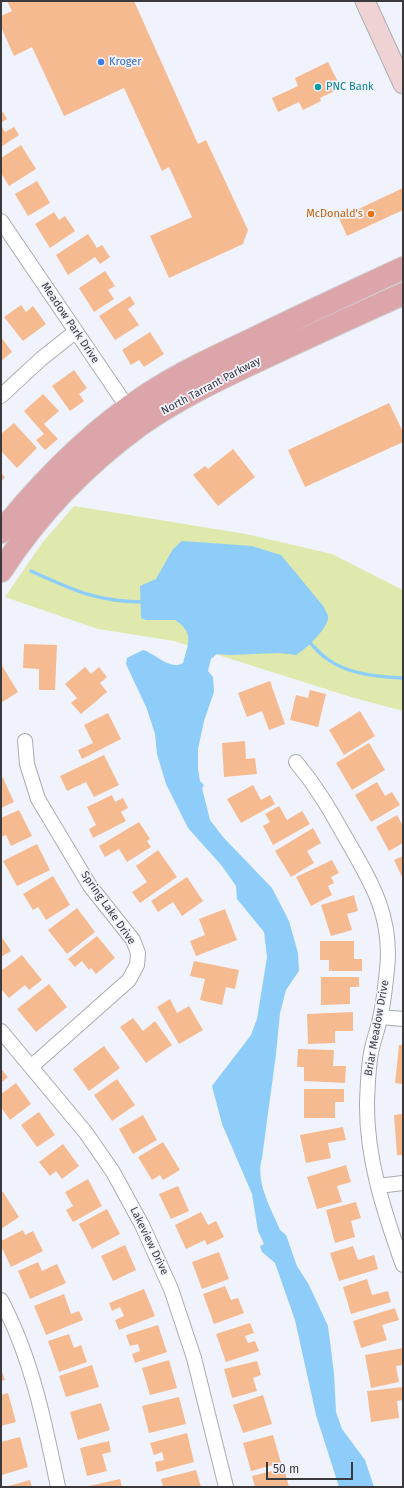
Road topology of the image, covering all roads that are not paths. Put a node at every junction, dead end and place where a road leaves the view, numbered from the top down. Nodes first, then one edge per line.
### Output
1 (365, 1) edge
2 (403, 84) edge
3 (1, 221) edge
4 (403, 268) edge
5 (403, 294) edge
6 (307, 313) junction
7 (75, 332) junction
8 (316, 333) junction
9 (1, 396) edge
10 (134, 417) junction
11 (1, 532) edge
12 (1, 572) edge
13 (25, 741) dead end
14 (296, 762) dead end
15 (381, 1017) junction
16 (403, 1019) edge
17 (1, 1031) edge
18 (32, 1066) junction
19 (403, 1183) edge
20 (378, 1186) junction
21 (403, 1265) edge
22 (1, 1300) edge
23 (58, 1487) edge
24 (226, 1487) edge

1 - 2 main road
3 - 7 street, Meadow Park Drive
4 - 6 main road, North Tarrant Parkway
5 - 8 main road, North Tarrant Parkway
6 - 8 main road
6 - 10 main road, North Tarrant Parkway
7 - 9 street
7 - 10 street, Meadow Park Drive
8 - 10 main road, North Tarrant Parkway
10 - 11 main road, North Tarrant Parkway
10 - 12 main road, North Tarrant Parkway
13 - 18 street, Spring Lake Drive
14 - 15 street, Briar Meadow Drive
15 - 16 street
15 - 20 street, Briar Meadow Drive
17 - 18 street, Lakeview Drive
18 - 24 street, Lakeview Drive
19 - 20 street
20 - 21 street, Briar Meadow Drive
22 - 23 street

